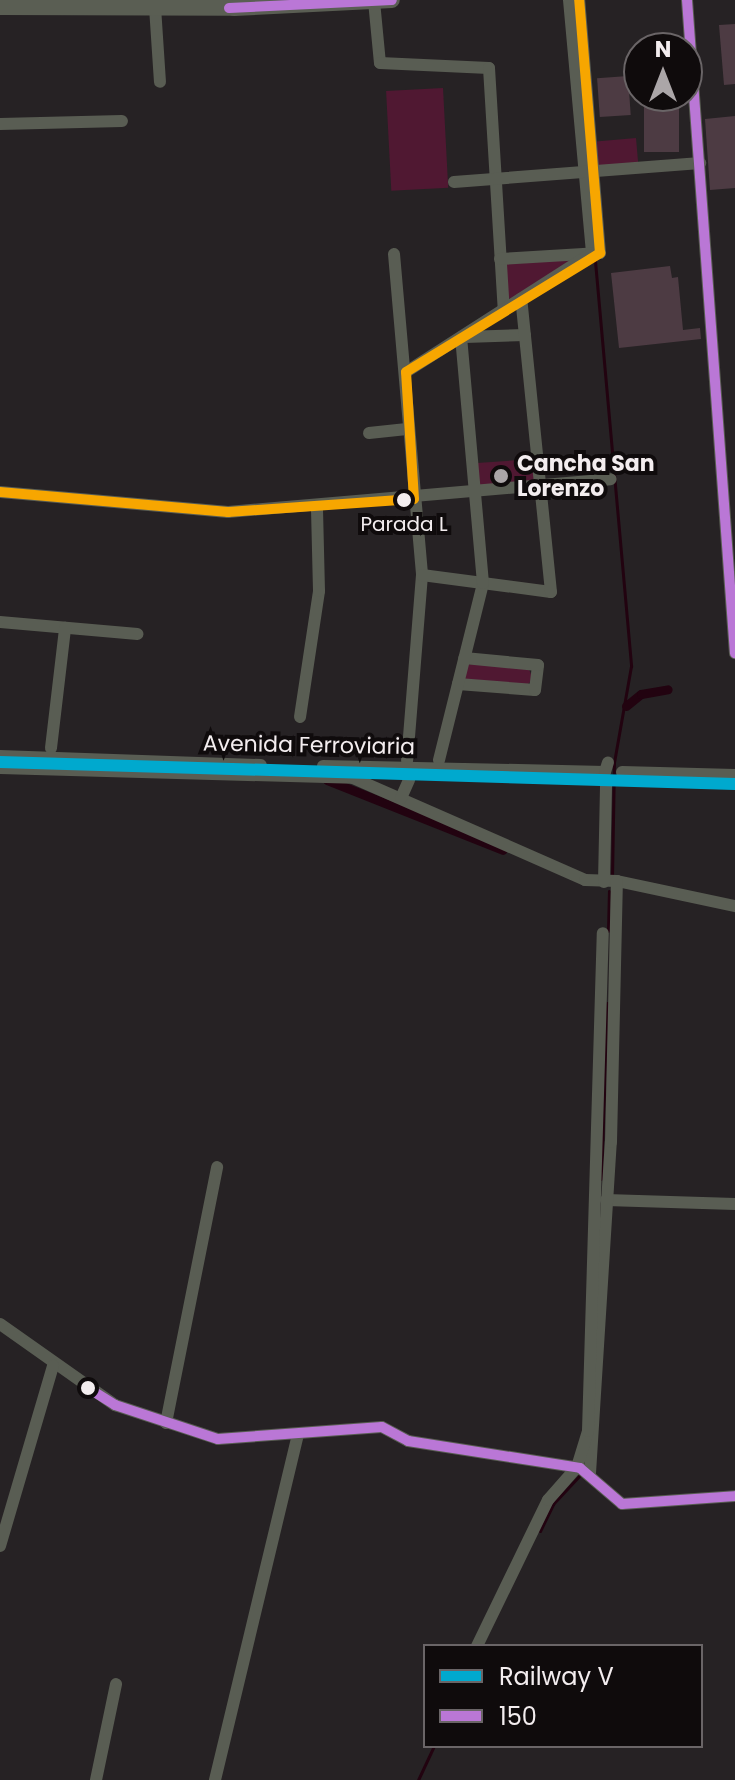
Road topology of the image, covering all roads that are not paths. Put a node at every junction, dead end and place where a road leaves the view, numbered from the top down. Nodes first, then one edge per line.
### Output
1 (392, 0) edge
2 (569, 0) edge
3 (579, 0) edge
4 (687, 0) edge
5 (374, 1) edge
6 (229, 4) edge
7 (0, 7) edge
8 (155, 7) junction
9 (160, 82) dead end
10 (122, 121) dead end
11 (0, 124) edge
12 (700, 163) junction
13 (587, 173) junction
14 (497, 180) junction
15 (454, 182) dead end
16 (596, 253) junction
17 (394, 254) dead end
18 (500, 259) junction
19 (521, 299) junction
20 (504, 310) junction
21 (525, 335) junction
22 (461, 337) junction
23 (406, 372) junction
24 (735, 418) edge
25 (719, 419) junction
26 (407, 429) junction
27 (369, 433) dead end
28 (611, 479) dead end
29 (540, 486) junction
30 (0, 492) edge
31 (475, 494) junction
32 (414, 499) junction
33 (317, 507) junction
34 (732, 567) edge
35 (422, 575) junction
36 (483, 583) junction
37 (0, 622) edge
38 (65, 628) junction
39 (137, 634) dead end
40 (735, 653) edge
41 (464, 658) junction
42 (458, 684) junction
43 (300, 717) dead end
44 (51, 748) dead end
45 (0, 756) edge
46 (407, 760) dead end
47 (439, 760) dead end
48 (608, 762) dead end
49 (0, 768) edge
50 (622, 772) dead end
51 (735, 775) edge
52 (409, 780) dead end
53 (606, 785) dead end
54 (401, 798) junction
55 (610, 881) junction
56 (735, 906) edge
57 (603, 933) dead end
58 (217, 1167) dead end
59 (606, 1200) junction
60 (735, 1204) edge
61 (0, 1324) edge
62 (53, 1366) junction
63 (166, 1423) junction
64 (298, 1434) junction
65 (584, 1470) junction
66 (735, 1496) edge
67 (0, 1546) edge
68 (478, 1644) edge
69 (116, 1684) dead end
70 (96, 1780) edge
71 (215, 1780) edge

1 - 5 main road
2 - 13 street
3 - 13 street
4 - 12 street
5 - 6 main road
5 - 14 street
6 - 8 main road
7 - 8 main road
8 - 9 street
10 - 11 street
12 - 13 street
12 - 25 street
13 - 14 street
13 - 16 street
14 - 15 street
14 - 18 street
16 - 18 street
16 - 19 street
17 - 23 street
18 - 20 street
19 - 20 street
19 - 21 street
20 - 22 street
21 - 22 street
21 - 29 street
22 - 23 street
22 - 31 street
23 - 26 street
24 - 25 street
25 - 34 street
26 - 27 street
26 - 32 street
28 - 29 street
29 - 31 street
29 - 36 street
30 - 33 street
31 - 32 street
31 - 36 street
32 - 33 street
32 - 35 street
33 - 43 street
34 - 40 street
35 - 36 street
35 - 46 street
36 - 41 street
37 - 38 street
38 - 39 street
38 - 44 street
41 - 42 street
41 - 42 street
42 - 47 street
45 - 48 street, Avenida Ferroviaria
49 - 54 street, Avenida Ferroviaria
50 - 51 street
52 - 54 street, Avenida Ferroviaria
53 - 55 street
54 - 55 street
55 - 56 street
55 - 59 street
57 - 65 street
58 - 63 street
59 - 60 street
59 - 65 street
61 - 62 street
62 - 63 street
62 - 67 street
63 - 64 street
64 - 65 street
64 - 71 street
65 - 66 street
65 - 68 street
69 - 70 street

